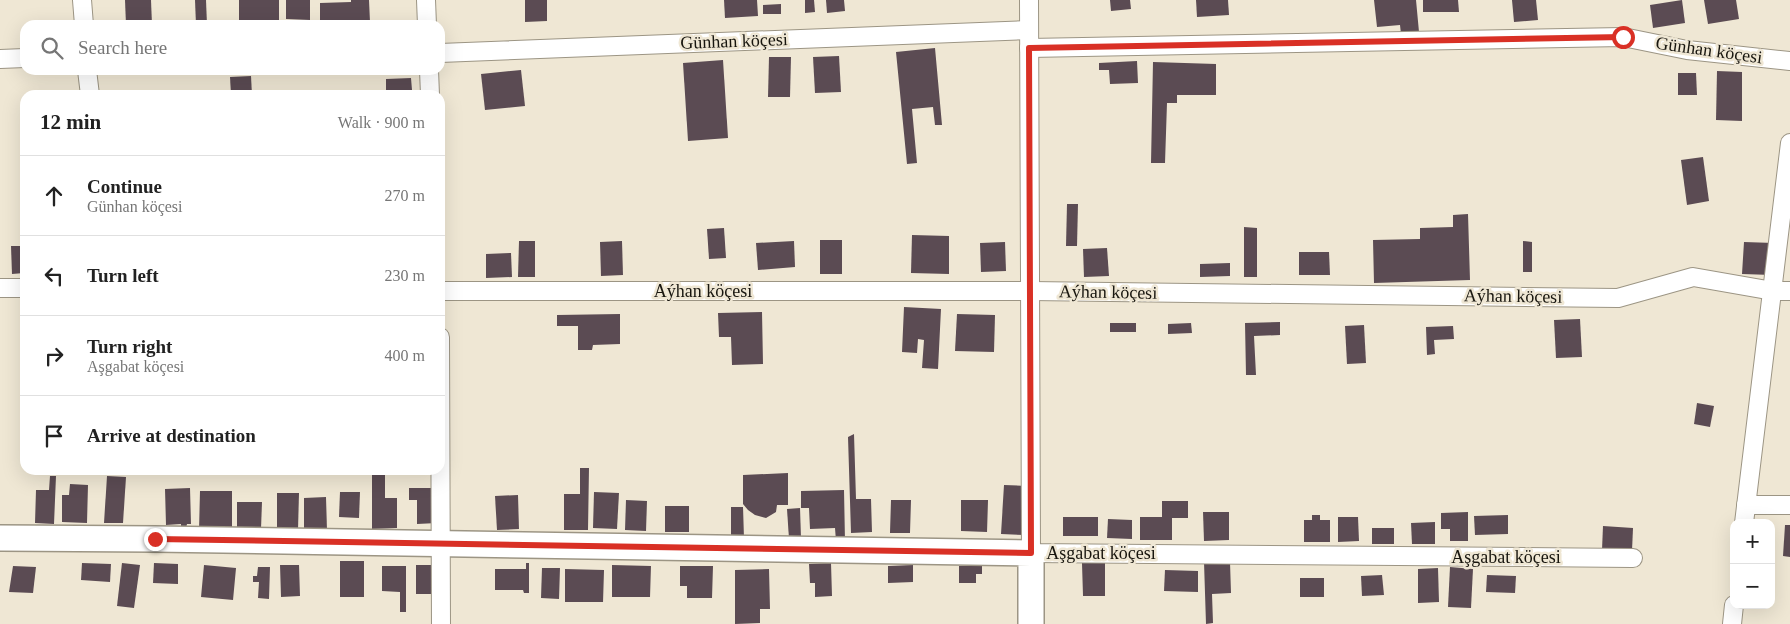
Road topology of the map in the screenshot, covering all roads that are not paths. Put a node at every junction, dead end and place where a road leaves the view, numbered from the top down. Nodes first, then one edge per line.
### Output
1 (82, 0) edge
2 (426, 0) edge
3 (1029, 0) edge
4 (84, 20) edge
5 (427, 20) edge
6 (1029, 30) junction
7 (1029, 48) junction
8 (445, 53) edge
9 (0, 58) edge
10 (20, 58) edge
11 (1790, 61) edge
12 (88, 75) edge
13 (429, 75) edge
14 (90, 90) edge
15 (430, 90) edge
16 (1790, 143) edge
17 (0, 288) edge
18 (20, 288) edge
19 (445, 291) edge
20 (1030, 291) junction
21 (1781, 291) edge
22 (441, 475) edge
23 (1746, 505) junction
24 (1790, 505) edge
25 (1744, 519) edge
26 (0, 538) edge
27 (442, 544) junction
28 (1031, 553) junction
29 (1633, 558) dead end
30 (1734, 609) edge
31 (441, 624) edge
32 (1031, 624) edge
33 (1732, 624) edge

1 - 4 street
2 - 5 street
3 - 6 street
6 - 7 street
6 - 8 street, Günhan köçesi
7 - 11 street, Günhan köçesi
7 - 20 street
9 - 10 street
12 - 14 street
13 - 15 street
16 - 21 street
17 - 18 street
19 - 20 street, Aýhan köçesi
20 - 21 street, Aýhan köçesi
20 - 28 street
21 - 23 street
22 - 27 street
23 - 24 street
23 - 25 street
26 - 27 street, Aşgabat köçesi
27 - 28 street, Aşgabat köçesi
27 - 31 street
28 - 29 street, Aşgabat köçesi
28 - 32 street
30 - 33 street

